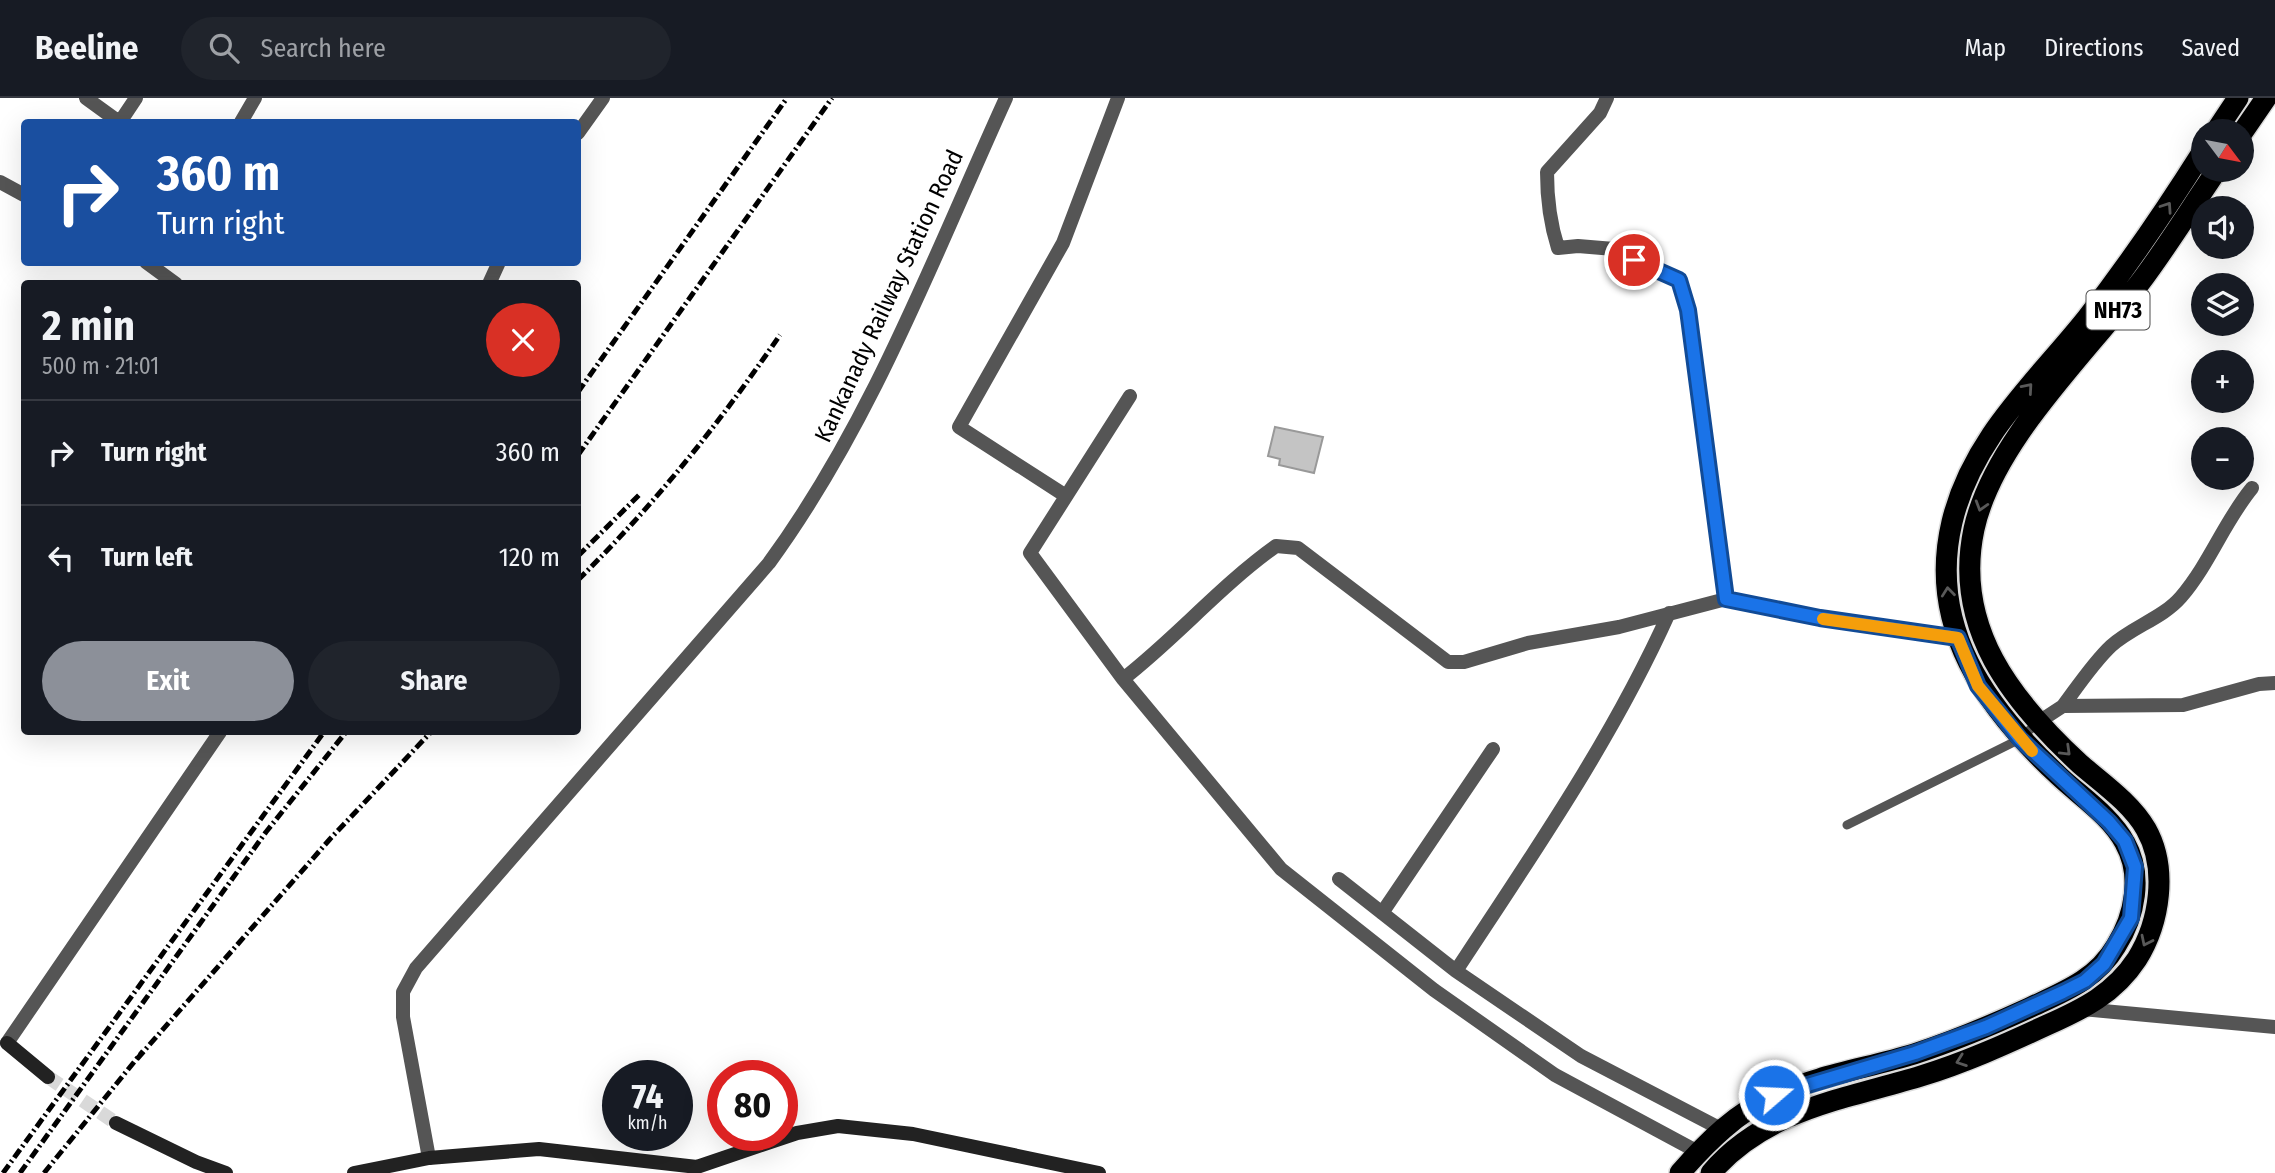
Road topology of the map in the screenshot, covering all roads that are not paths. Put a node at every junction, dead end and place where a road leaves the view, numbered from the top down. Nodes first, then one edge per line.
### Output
1 (86, 98) edge
2 (136, 98) edge
3 (255, 98) edge
4 (603, 98) edge
5 (1006, 98) edge
6 (1118, 98) edge
7 (1607, 98) edge
8 (2238, 98) edge
9 (2266, 98) edge
10 (116, 119) edge
11 (122, 119) edge
12 (243, 119) edge
13 (2224, 119) edge
14 (2252, 119) edge
15 (581, 129) edge
16 (2191, 169) edge
17 (0, 182) edge
18 (2209, 182) edge
19 (21, 193) edge
20 (152, 266) edge
21 (171, 280) edge
22 (1130, 396) dead end
23 (2250, 490) edge
24 (1066, 496) junction
25 (1726, 599) junction
26 (1669, 613) junction
27 (1958, 638) junction
28 (1123, 679) junction
29 (2275, 683) edge
30 (2063, 706) junction
31 (2038, 723) junction
32 (218, 735) edge
33 (2020, 739) junction
34 (1493, 749) dead end
35 (1847, 825) dead end
36 (1339, 879) dead end
37 (1382, 913) junction
38 (1455, 971) junction
39 (2082, 1009) junction
40 (1986, 1027) junction
41 (2275, 1027) edge
42 (2, 1043) edge
43 (1995, 1049) junction
44 (48, 1077) tunnel mouth
45 (116, 1123) tunnel mouth
46 (1721, 1129) junction
47 (1698, 1152) junction
48 (429, 1158) junction
49 (694, 1170) edge
50 (226, 1173) edge
51 (354, 1173) edge
52 (1099, 1173) edge
53 (1680, 1173) edge
54 (1711, 1173) edge

1 - 10 street
2 - 11 street
3 - 12 street
4 - 15 street
5 - 48 street, Kankanady Railway Station Road
6 - 24 street
7 - 25 street
8 - 13 highway
9 - 14 highway
27 -> 16 highway, NH73
17 - 19 street
18 -> 31 highway, NH73
20 - 21 street
22 - 24 street
23 - 30 street
24 - 28 street
25 - 26 street
25 - 27 street
26 - 28 street
26 - 38 street
27 - 33 highway, NH73
28 - 47 street
29 - 30 street
30 - 31 street
31 - 33 lane
31 -> 39 highway, NH73
32 - 42 street
33 - 35 lane
33 - 40 highway, NH73
34 - 37 street
36 - 37 street
37 - 38 street
38 - 46 street
39 - 41 street
39 - 43 highway, NH73
40 - 43 highway
40 - 46 highway, NH73
42 - 44 street
43 -> 54 highway, NH73
45 - 50 street
46 - 47 highway, NH73
47 - 53 highway, NH73
48 - 49 street
48 - 51 street
49 - 52 street

